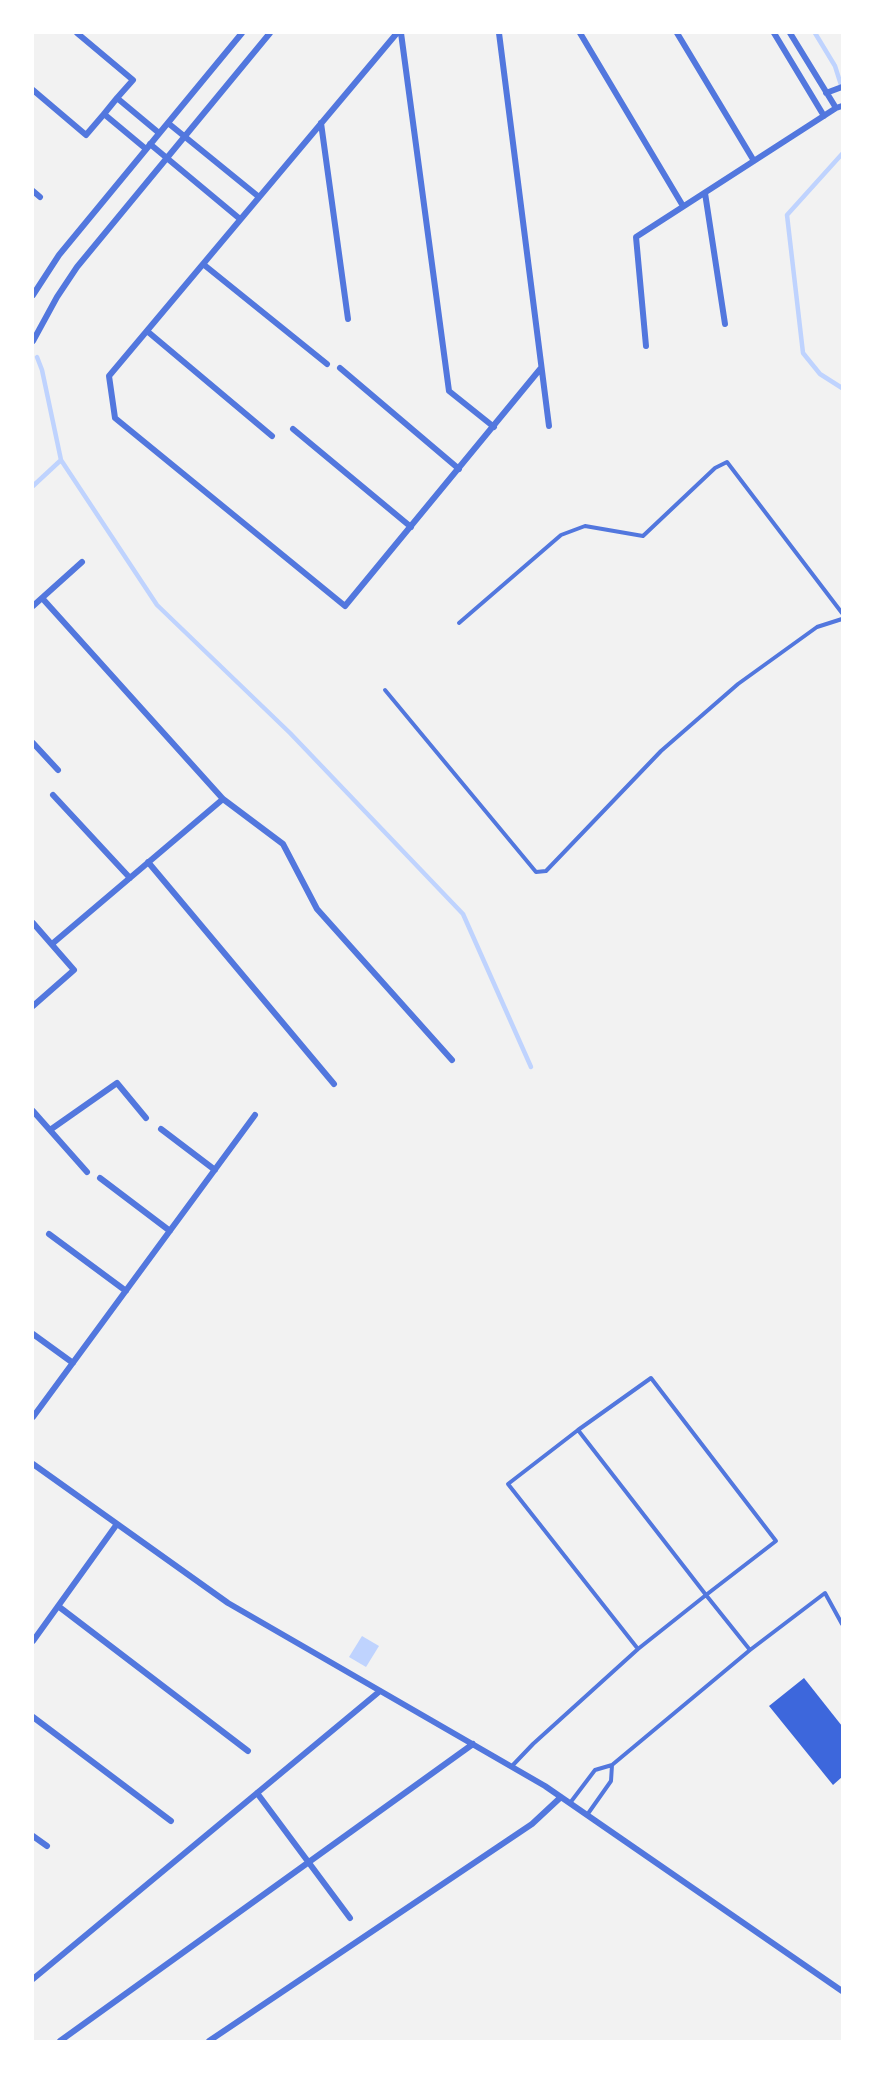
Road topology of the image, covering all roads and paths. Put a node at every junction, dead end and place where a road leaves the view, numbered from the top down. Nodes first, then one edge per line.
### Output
1 (77, 33) edge
2 (242, 33) edge
3 (270, 33) edge
4 (399, 33) edge
5 (500, 33) edge
6 (580, 33) edge
7 (676, 33) edge
8 (774, 33) edge
9 (790, 33) edge
10 (842, 87) edge
11 (33, 90) edge
12 (826, 93) junction
13 (117, 98) junction
14 (839, 107) edge
15 (104, 114) junction
16 (824, 116) junction
17 (168, 123) junction
18 (321, 123) junction
19 (159, 133) junction
20 (185, 136) junction
21 (148, 146) junction
22 (167, 158) junction
23 (754, 161) junction
24 (33, 191) edge
25 (705, 192) junction
26 (40, 196) dead end
27 (259, 197) junction
28 (683, 206) junction
29 (240, 219) junction
30 (203, 264) junction
31 (33, 296) edge
32 (348, 319) dead end
33 (725, 324) dead end
34 (147, 331) junction
35 (33, 341) edge
36 (646, 346) dead end
37 (327, 364) dead end
38 (340, 368) dead end
39 (542, 368) junction
40 (549, 426) dead end
41 (494, 427) junction
42 (293, 429) dead end
43 (272, 436) dead end
44 (459, 469) junction
45 (411, 527) junction
46 (82, 562) dead end
47 (42, 598) junction
48 (33, 606) edge
49 (842, 613) edge
50 (842, 619) edge
51 (459, 623) dead end
52 (385, 690) dead end
53 (33, 742) edge
54 (58, 770) dead end
55 (53, 795) dead end
56 (223, 799) junction
57 (148, 862) junction
58 (130, 878) junction
59 (33, 923) edge
60 (51, 944) junction
61 (33, 1006) edge
62 (452, 1060) dead end
63 (334, 1084) dead end
64 (33, 1111) edge
65 (255, 1115) dead end
66 (146, 1118) dead end
67 (161, 1129) dead end
68 (50, 1130) junction
69 (215, 1170) junction
70 (87, 1172) dead end
71 (100, 1178) dead end
72 (170, 1231) junction
73 (49, 1234) dead end
74 (126, 1291) junction
75 (33, 1334) edge
76 (73, 1363) junction
77 (33, 1417) edge
78 (578, 1430) junction
79 (33, 1464) edge
80 (117, 1524) junction
81 (706, 1594) junction
82 (58, 1606) junction
83 (842, 1624) edge
84 (33, 1641) edge
85 (638, 1649) junction
86 (750, 1650) junction
87 (380, 1691) junction
88 (33, 1717) edge
89 (473, 1744) junction
90 (248, 1751) dead end
91 (612, 1765) junction
92 (512, 1766) junction
93 (257, 1793) junction
94 (561, 1797) junction
95 (570, 1803) junction
96 (587, 1815) junction
97 (171, 1821) dead end
98 (33, 1836) edge
99 (47, 1846) dead end
100 (309, 1862) junction
101 (350, 1918) dead end
102 (33, 1979) edge
103 (842, 1991) edge
104 (60, 2041) edge
105 (209, 2041) edge

1 - 13 street
2 - 17 street
3 - 20 street
4 - 18 street
4 - 41 street
5 - 39 street
6 - 28 street
7 - 23 street
8 - 16 street
9 - 12 street
10 - 12 street
11 - 15 street
12 - 14 street
13 - 15 street
13 - 19 street
14 - 16 street
15 - 21 street
16 - 23 street
17 - 19 street
17 - 20 street
18 - 27 street
18 - 32 street
19 - 21 street
20 - 22 street
20 - 27 street
21 - 22 street
21 - 31 street
22 - 29 street
22 - 35 street
23 - 25 street
24 - 26 street
25 - 28 street
25 - 33 street
27 - 29 street
28 - 36 street
29 - 30 street
30 - 34 street
30 - 37 street
34 - 43 street
34 - 45 street
38 - 44 street
39 - 40 street
39 - 41 street
41 - 44 street
42 - 45 street
44 - 45 street
46 - 47 street
47 - 48 street
47 - 56 street
49 - 51 lane
50 - 52 lane
53 - 54 street
55 - 58 street
56 - 57 street
56 - 62 street
57 - 58 street
57 - 63 street
58 - 60 street
59 - 60 street
60 - 61 street
64 - 68 street
65 - 69 street
66 - 68 street
67 - 69 street
68 - 70 street
69 - 72 street
71 - 72 street
72 - 74 street
73 - 74 street
74 - 76 street
75 - 76 street
76 - 77 street
78 - 81 lane
78 - 81 lane
78 - 85 lane
79 - 80 street
80 - 82 street
80 - 87 street
81 - 85 lane
81 - 86 lane
82 - 84 street
82 - 90 street
83 - 86 lane
85 - 92 lane
86 - 91 lane
87 - 89 street
87 - 93 street
88 - 97 street
89 - 92 street
89 - 100 street
91 - 95 lane
91 - 96 lane
92 - 94 street
93 - 100 street
93 - 102 street
94 - 95 street
94 - 105 street
95 - 96 street
96 - 103 street
98 - 99 street
100 - 101 street
100 - 104 street

